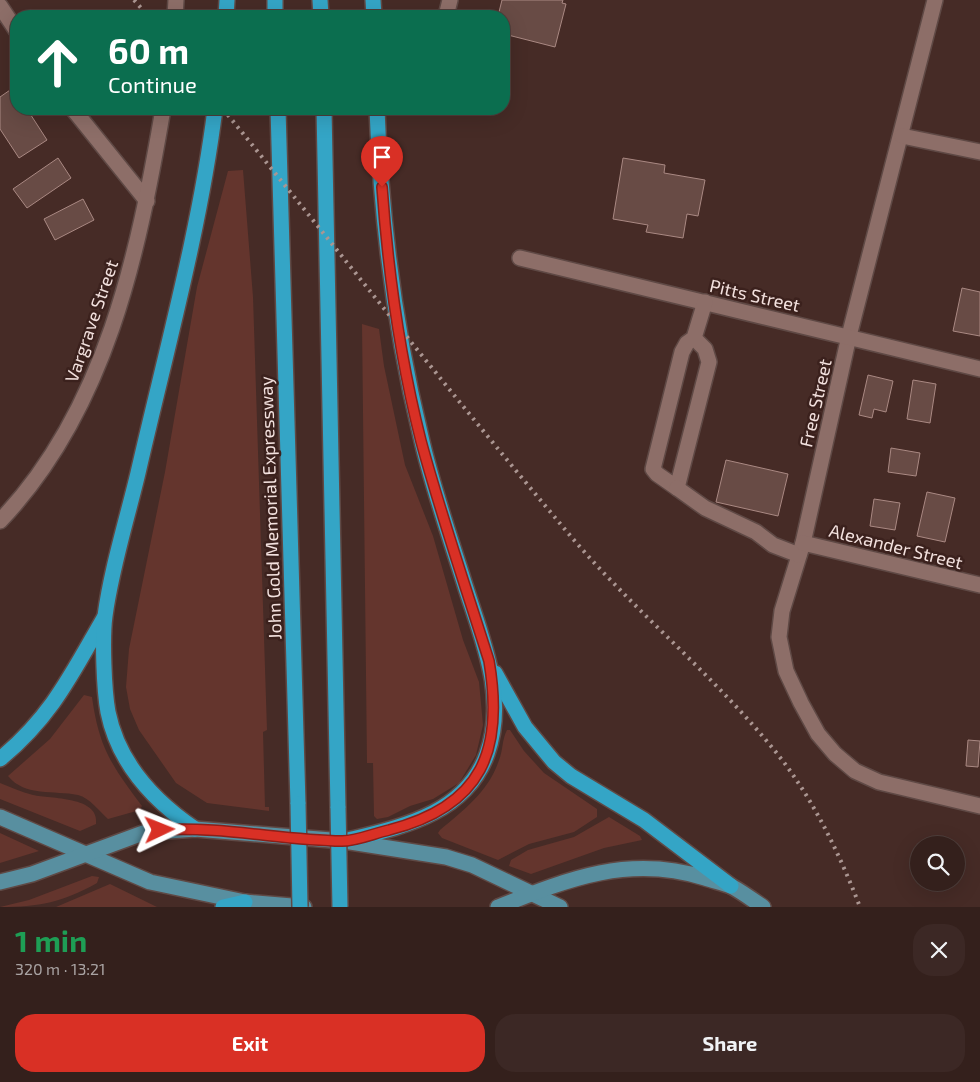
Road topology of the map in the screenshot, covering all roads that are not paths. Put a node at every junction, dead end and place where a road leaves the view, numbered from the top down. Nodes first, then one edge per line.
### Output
1 (936, 0) edge
2 (0, 6) edge
3 (10, 21) edge
4 (78, 115) edge
5 (162, 115) edge
6 (215, 115) edge
7 (278, 115) edge
8 (324, 115) edge
9 (377, 115) edge
10 (902, 136) junction
11 (980, 152) edge
12 (147, 201) junction
13 (520, 258) dead end
14 (705, 302) junction
15 (849, 336) junction
16 (694, 338) junction
17 (980, 369) edge
18 (677, 488) junction
19 (0, 521) edge
20 (801, 549) junction
21 (980, 586) edge
22 (105, 617) junction
23 (489, 661) junction
24 (0, 759) edge
25 (980, 806) edge
26 (0, 816) edge
27 (195, 829) junction
28 (344, 841) junction
29 (86, 854) junction
30 (0, 882) edge
31 (730, 886) junction
32 (532, 894) junction
33 (245, 902) junction
34 (223, 907) edge
35 (302, 907) edge
36 (340, 907) edge
37 (498, 907) edge
38 (560, 907) edge
39 (763, 907) edge

1 - 10 street, Free Street
2 - 3 street
4 - 12 street
5 - 12 street, Vargrave Street
6 - 22 highway
7 - 35 highway, John Gold Memorial Expressway, bridge
8 - 36 highway, bridge
9 - 23 highway
10 - 11 street
10 - 15 street, Free Street
12 - 19 street, Vargrave Street
13 - 14 street, Pitts Street
14 - 15 street, Pitts Street
14 - 16 street
15 - 17 street, Pitts Street
15 - 20 street, Free Street
16 - 18 street
16 - 18 street, Alexander Street
18 - 20 street, Alexander Street
20 - 21 street, Alexander Street
20 - 25 street, Free Street
22 - 24 highway
22 - 27 highway
23 - 28 highway
23 - 31 highway
26 - 29 main road
27 - 28 main road
27 - 29 main road
28 - 32 main road
29 - 30 main road
29 - 33 main road
31 - 32 main road
31 - 39 main road
32 - 37 main road
32 - 38 main road
33 - 34 highway
33 - 35 main road

